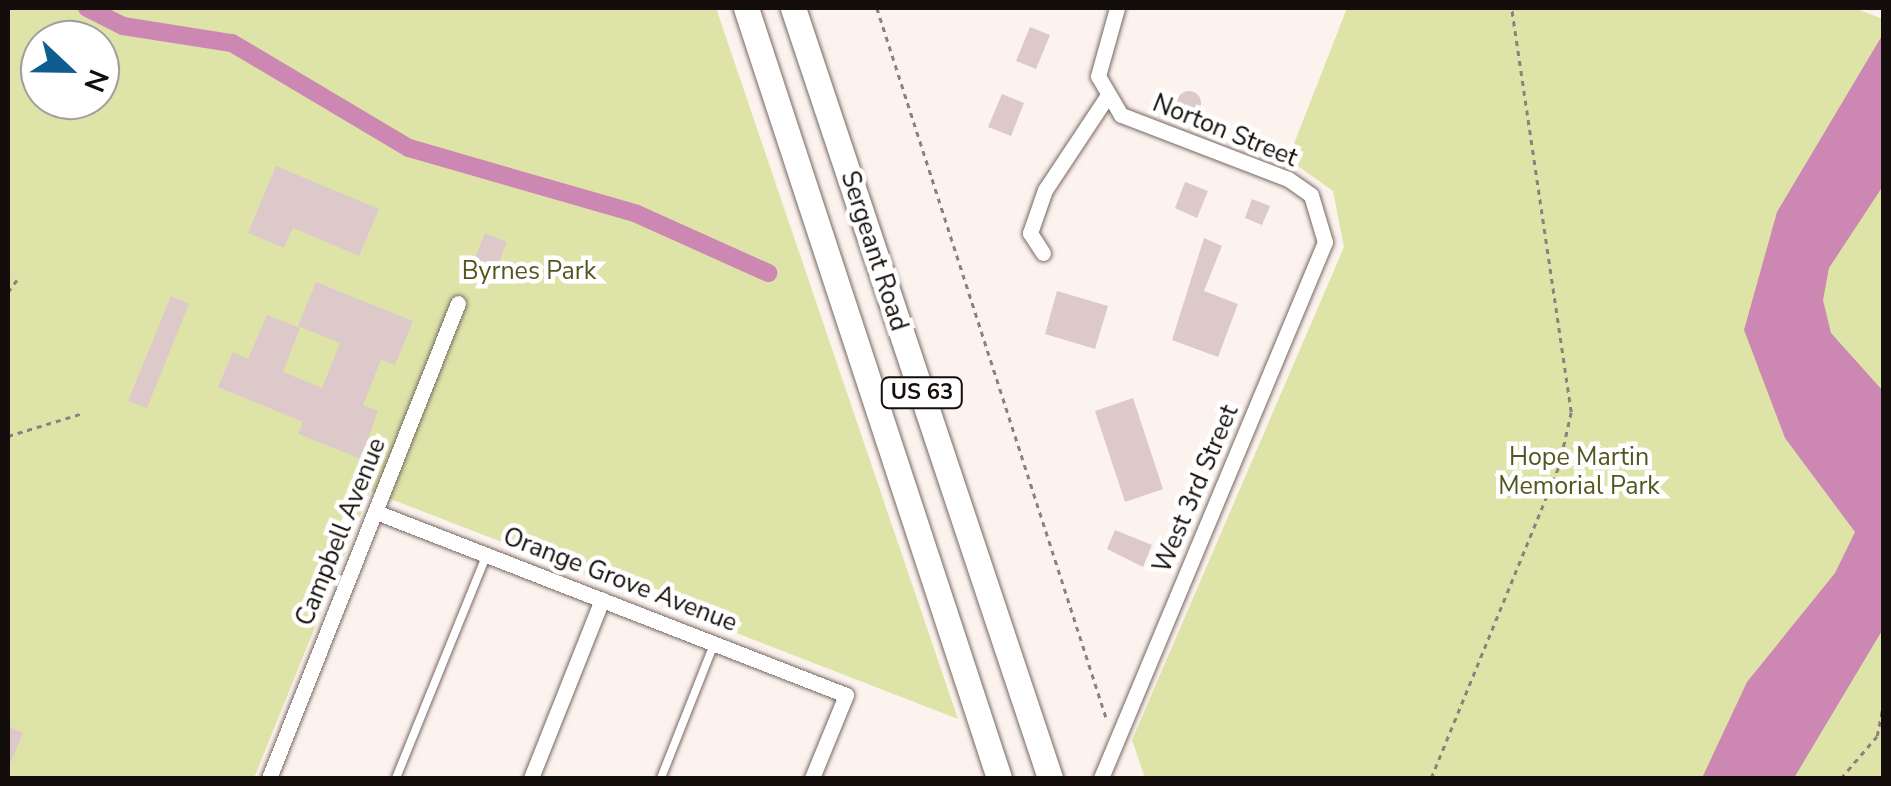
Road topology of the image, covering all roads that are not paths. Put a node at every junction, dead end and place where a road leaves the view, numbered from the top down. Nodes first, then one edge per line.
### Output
1 (746, 8) edge
2 (793, 8) edge
3 (1117, 8) edge
4 (1106, 98) junction
5 (1322, 215) joint
6 (1043, 253) dead end
7 (458, 303) dead end
8 (376, 512) junction
9 (487, 555) junction
10 (602, 600) junction
11 (714, 644) junction
12 (269, 778) edge
13 (396, 778) edge
14 (530, 778) edge
15 (662, 778) edge
16 (812, 778) edge
17 (999, 778) edge
18 (1050, 778) edge
19 (1101, 778) edge

1 - 17 main road, Sergeant Road / US 63
2 - 18 main road, Sergeant Road / US 63
3 - 4 street
4 - 5 street, Norton Street
4 - 6 street
5 - 19 street, West 3rd Street
7 - 8 street, Campbell Avenue
8 - 9 street, Orange Grove Avenue
8 - 12 street, Campbell Avenue
9 - 10 street, Orange Grove Avenue
9 - 13 lane
10 - 11 street, Orange Grove Avenue
10 - 14 street
11 - 15 lane
11 - 16 street, Orange Grove Avenue

